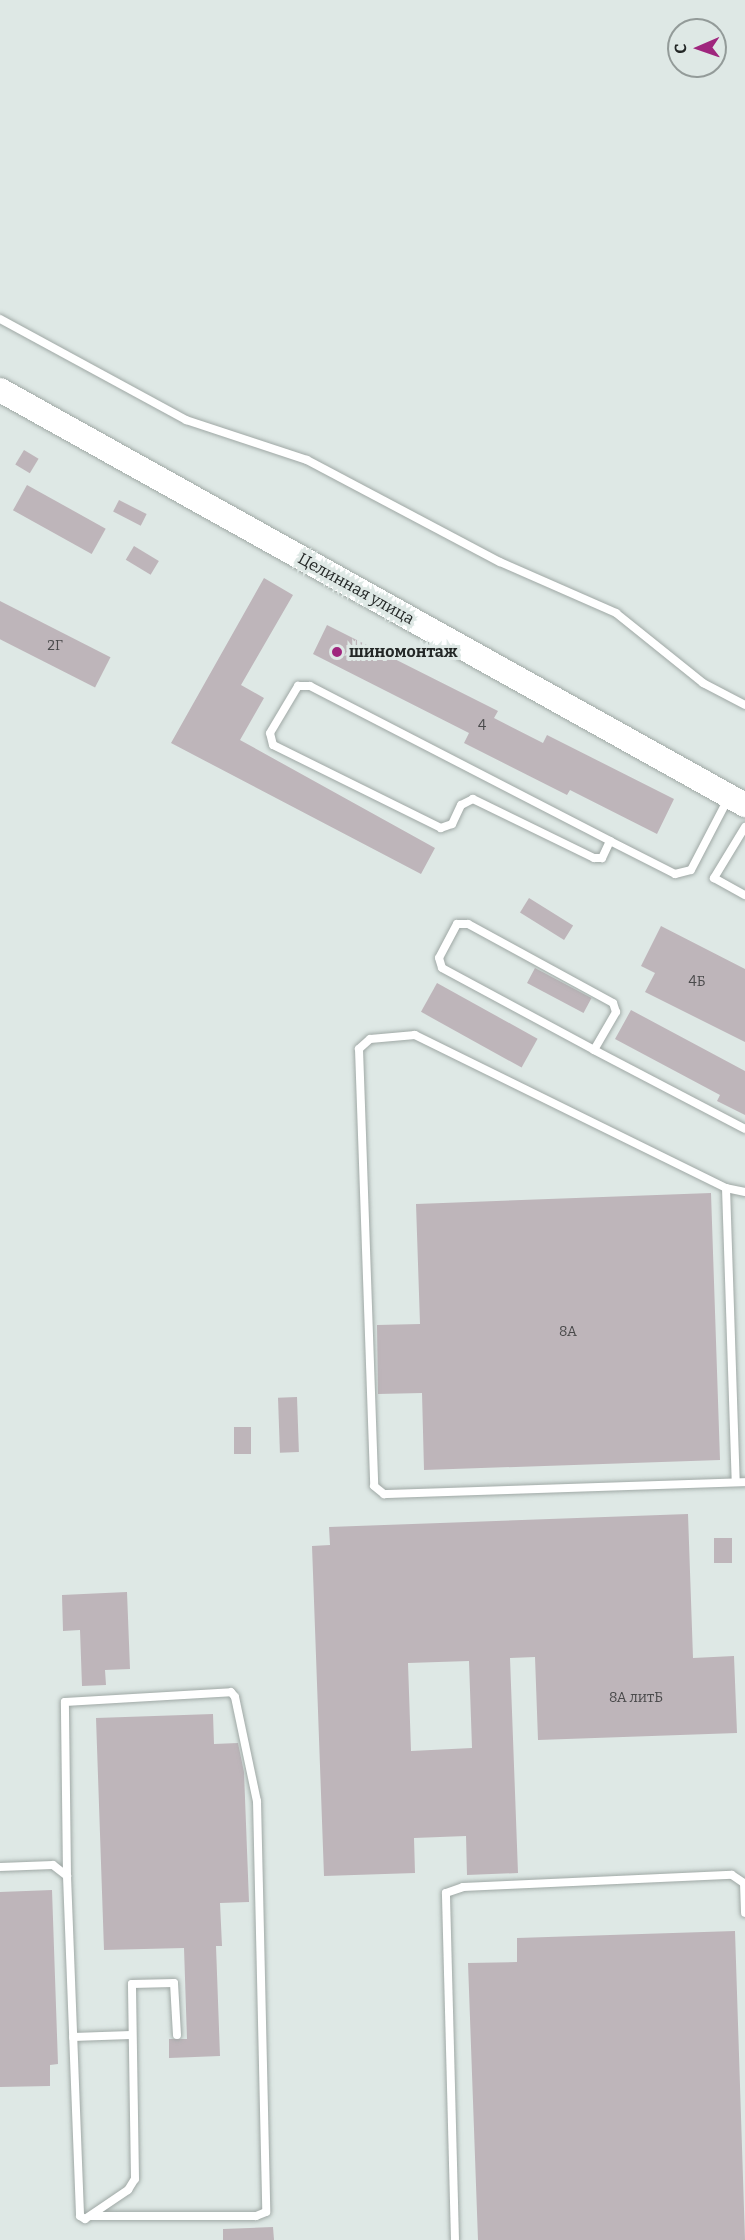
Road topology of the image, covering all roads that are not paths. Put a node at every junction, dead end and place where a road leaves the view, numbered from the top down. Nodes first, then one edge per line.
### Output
1 (0, 319) edge
2 (0, 390) edge
3 (745, 705) edge
4 (737, 801) edge
5 (745, 827) edge
6 (610, 841) junction
7 (745, 895) edge
8 (594, 1050) junction
9 (745, 1129) edge
10 (726, 1188) junction
11 (745, 1192) edge
12 (740, 1482) edge
13 (0, 1867) edge
14 (67, 1876) junction
15 (745, 1913) edge
16 (131, 2035) junction
17 (177, 2035) dead end
18 (73, 2037) junction
19 (91, 2216) junction
20 (455, 2240) edge

1 - 3 lane
2 - 4 main road, Целинная улица
4 - 6 lane
5 - 7 lane
6 - 6 lane
8 - 8 lane
8 - 9 lane
10 - 11 lane
10 - 12 lane
10 - 12 lane
13 - 14 lane
14 - 18 lane
14 - 19 lane
15 - 20 lane
16 - 17 lane
16 - 18 lane
16 - 19 lane
18 - 19 lane

